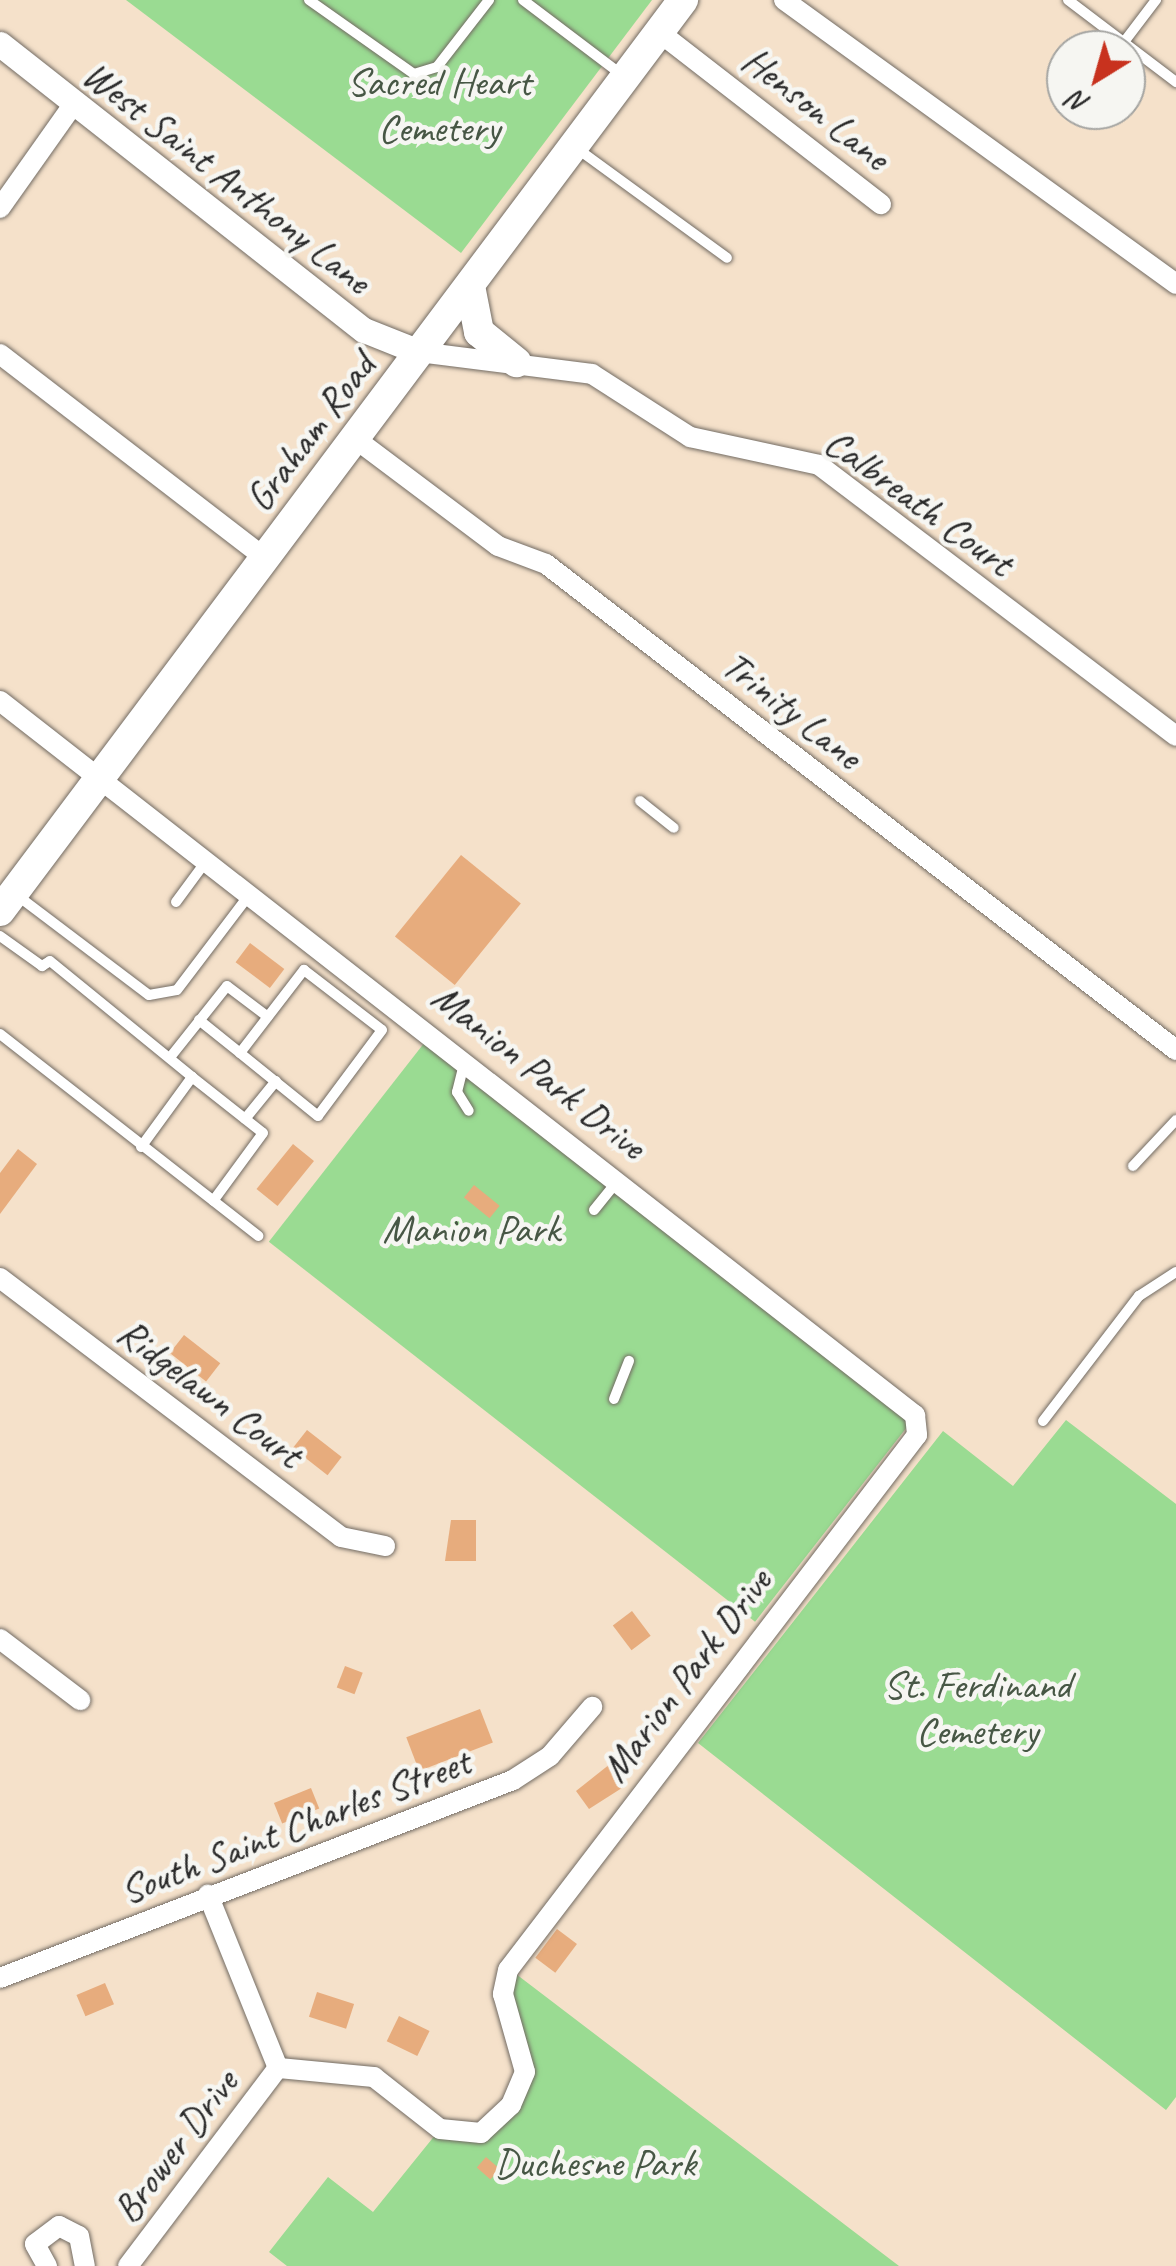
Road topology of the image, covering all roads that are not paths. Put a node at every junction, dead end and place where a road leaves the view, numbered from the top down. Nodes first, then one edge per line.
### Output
1 (309, 0) edge
2 (489, 0) edge
3 (523, 0) edge
4 (683, 0) edge
5 (784, 0) edge
6 (1068, 0) edge
7 (1156, 0) edge
8 (1108, 30) edge
9 (1133, 30) edge
10 (660, 32) junction
11 (0, 44) edge
12 (1146, 59) edge
13 (626, 78) junction
14 (1176, 82) edge
15 (73, 104) junction
16 (574, 146) junction
17 (881, 204) dead end
18 (0, 208) edge
19 (727, 258) dead end
20 (1176, 284) edge
21 (470, 286) junction
22 (419, 352) junction
23 (0, 354) edge
24 (516, 362) junction
25 (356, 440) junction
26 (265, 558) junction
27 (0, 702) edge
28 (1176, 736) edge
29 (100, 775) junction
30 (640, 801) dead end
31 (674, 828) dead end
32 (208, 859) junction
33 (251, 892) junction
34 (7, 902) edge
35 (176, 902) dead end
36 (0, 936) edge
37 (359, 976) junction
38 (341, 999) junction
39 (268, 1017) junction
40 (200, 1020) junction
41 (0, 1034) edge
42 (1176, 1050) edge
43 (240, 1052) junction
44 (172, 1055) junction
45 (465, 1058) junction
46 (192, 1078) junction
47 (276, 1081) junction
48 (469, 1111) dead end
49 (245, 1119) junction
50 (1176, 1120) edge
51 (141, 1147) junction
52 (1134, 1166) dead end
53 (620, 1178) junction
54 (213, 1201) junction
55 (594, 1210) dead end
56 (259, 1236) dead end
57 (1176, 1272) edge
58 (0, 1278) edge
59 (629, 1362) dead end
60 (614, 1399) dead end
61 (1043, 1421) dead end
62 (917, 1435) joint
63 (385, 1546) dead end
64 (0, 1638) edge
65 (80, 1700) dead end
66 (592, 1707) dead end
67 (208, 1895) junction
68 (0, 1978) edge
69 (278, 2068) junction
70 (47, 2266) edge
71 (85, 2266) edge
72 (128, 2266) edge

1 - 2 lane
3 - 13 lane
4 - 10 main road, Graham Road
5 - 20 street
6 - 8 lane
7 - 9 lane
10 - 13 main road, Graham Road
10 - 17 street, Henson Lane
11 - 15 street, West Saint Anthony Lane
12 - 14 lane
13 - 16 main road, Graham Road
15 - 18 street
15 - 22 street, West Saint Anthony Lane
16 - 19 lane
16 - 21 main road, Graham Road
21 - 22 main road, Graham Road
21 - 24 main road
22 - 24 street, Calbreath Court
22 - 25 main road, Graham Road
23 - 26 street
24 - 28 street, Calbreath Court
25 - 26 main road, Graham Road
25 - 42 street, Trinity Lane
26 - 29 main road, Graham Road
27 - 29 street, Manion Park Drive
29 - 32 street, Manion Park Drive
29 - 34 main road, Graham Road
30 - 31 lane
32 - 33 street, Manion Park Drive
32 - 35 lane
33 - 34 lane
33 - 37 street, Manion Park Drive
36 - 44 lane
37 - 38 lane
37 - 45 street, Manion Park Drive
38 - 39 lane
38 - 47 lane
39 - 40 lane
39 - 43 lane
40 - 43 lane
40 - 44 lane
41 - 51 lane
43 - 47 lane
44 - 46 lane
45 - 48 lane
45 - 53 street, Manion Park Drive
46 - 49 lane
46 - 51 lane
47 - 49 lane
49 - 54 lane
50 - 52 lane
51 - 54 lane
53 - 55 lane
53 - 62 street, Manion Park Drive
54 - 56 lane
57 - 61 lane
58 - 63 street, Ridgelawn Court
59 - 60 lane
62 - 69 street, Marion Park Drive
64 - 65 street
66 - 67 street, South Saint Charles Street
67 - 68 street, South Saint Charles Street
67 - 69 street
69 - 72 street, Brower Drive
70 - 71 street

